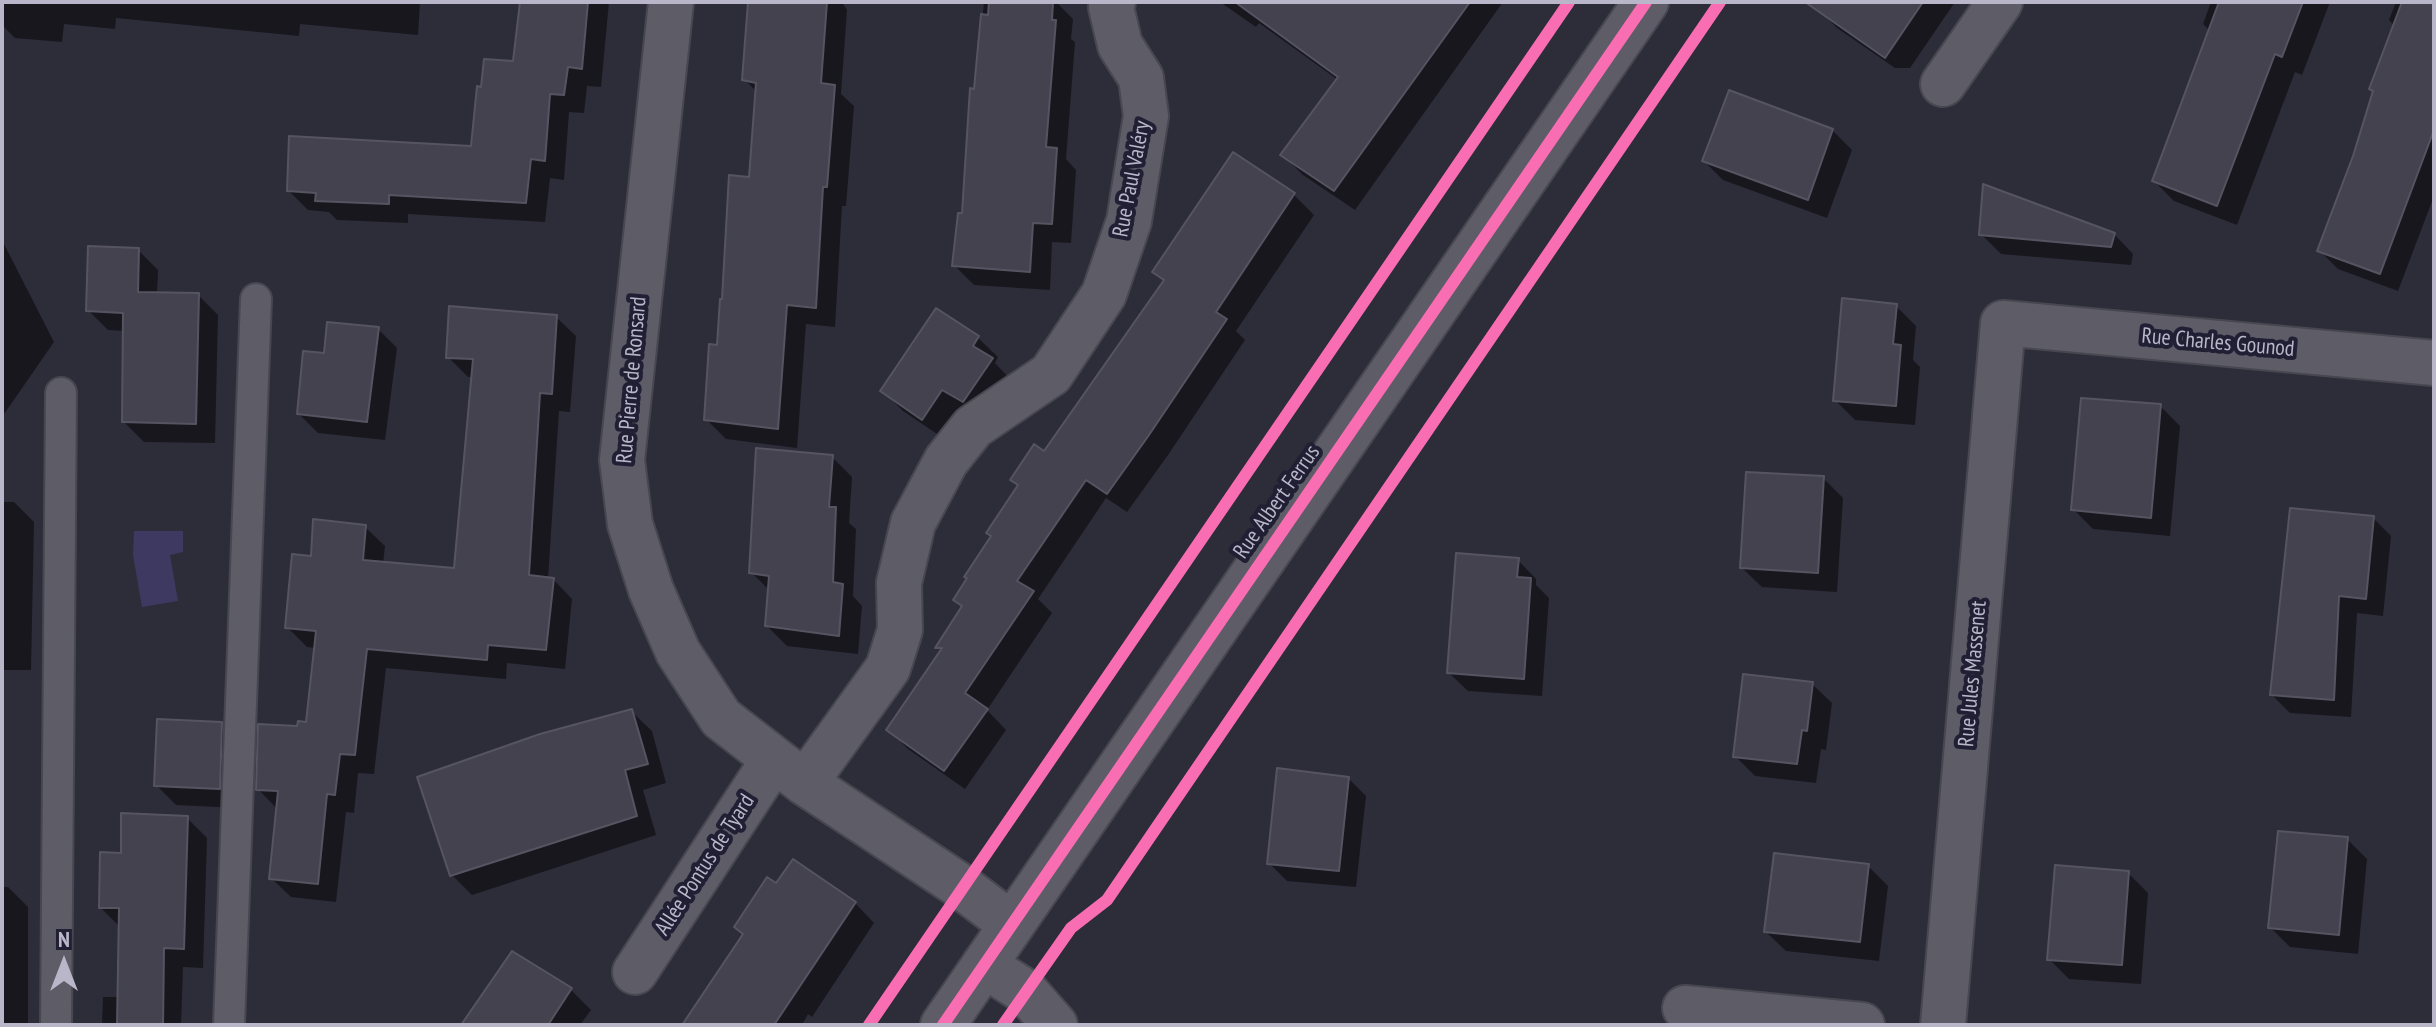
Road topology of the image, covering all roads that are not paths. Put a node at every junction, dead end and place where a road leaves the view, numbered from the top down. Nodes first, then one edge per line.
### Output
1 (671, 2) edge
2 (1113, 2) edge
3 (1646, 2) edge
4 (2000, 2) edge
5 (1943, 84) dead end
6 (256, 299) dead end
7 (2003, 323) joint
8 (2434, 363) edge
9 (61, 393) dead end
10 (790, 771) junction
11 (1011, 924) junction
12 (984, 965) junction
13 (635, 972) dead end
14 (1685, 1008) dead end
15 (56, 1025) edge
16 (229, 1025) edge
17 (943, 1025) edge
18 (1055, 1025) edge
19 (1862, 1025) edge
20 (1943, 1025) edge

1 - 10 street, Rue Pierre de Ronsard
2 - 10 street, Rue Paul Valéry
3 - 11 street, Rue Albert Ferrus
4 - 5 street
6 - 16 lane
7 - 8 street, Rue Charles Gounod
7 - 20 street, Rue Jules Massenet
9 - 15 lane
10 - 11 street, Rue Pierre de Ronsard
10 - 13 street, Allée Pontus de Tyard
11 - 12 street, Rue Albert Ferrus
12 - 17 street, Rue Albert Ferrus
12 - 18 street
14 - 19 street

